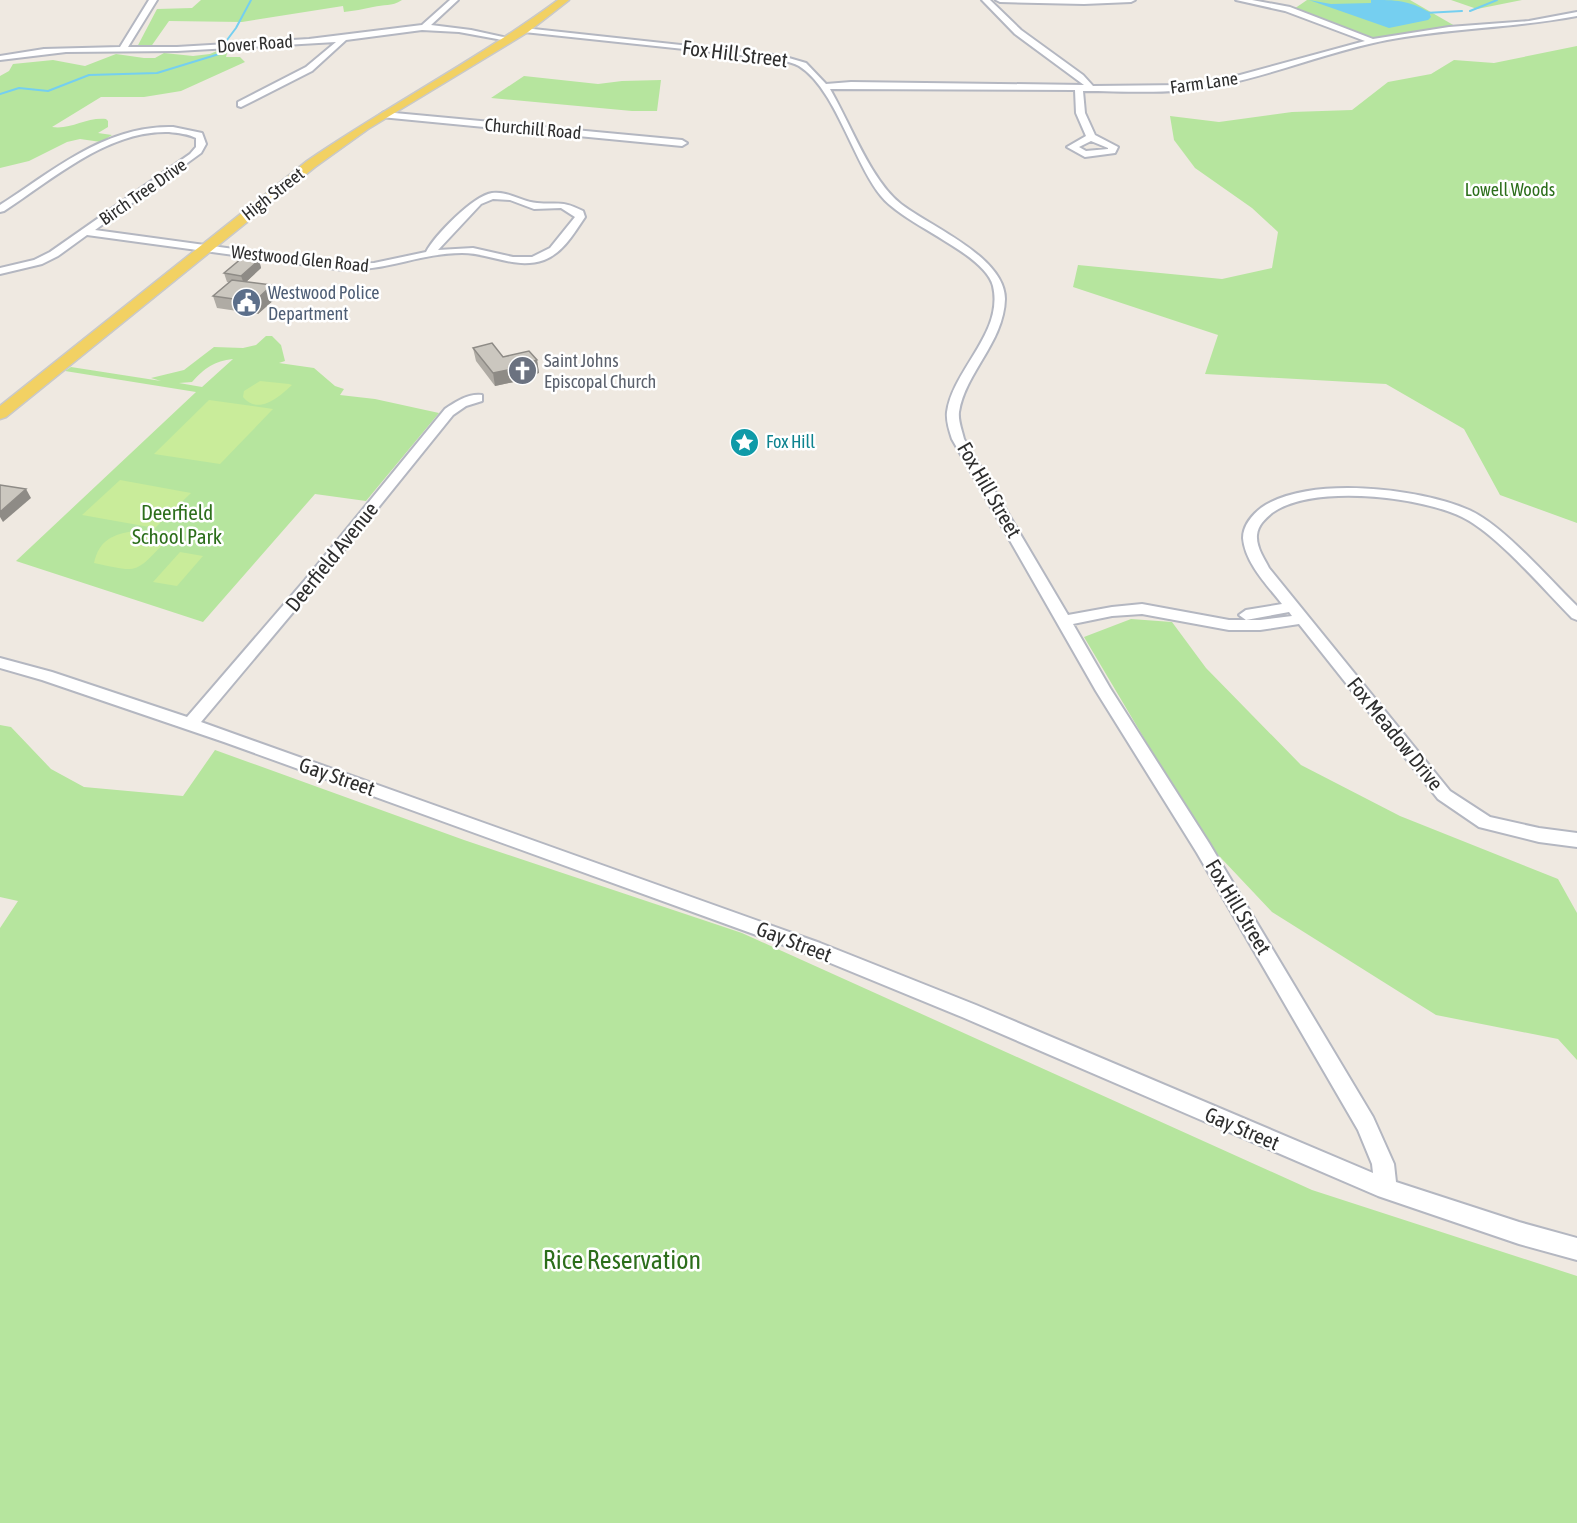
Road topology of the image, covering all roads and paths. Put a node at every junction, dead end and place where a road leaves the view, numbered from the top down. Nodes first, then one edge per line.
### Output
1 (153, 0) edge
2 (454, 0) edge
3 (564, 0) edge
4 (986, 0) edge
5 (1000, 0) edge
6 (1131, 0) edge
7 (1240, 0) edge
8 (1577, 14) edge
9 (424, 27) junction
10 (524, 30) junction
11 (343, 39) junction
12 (508, 39) junction
13 (1372, 41) junction
14 (122, 50) junction
15 (0, 58) edge
16 (824, 87) junction
17 (1079, 87) junction
18 (1090, 87) junction
19 (241, 105) dead end
20 (384, 115) junction
21 (1091, 137) dead end
22 (682, 143) dead end
23 (0, 209) edge
24 (86, 232) junction
25 (206, 248) junction
26 (430, 255) junction
27 (0, 271) edge
28 (478, 398) dead end
29 (0, 414) edge
30 (1297, 613) junction
31 (1577, 615) edge
32 (1062, 616) junction
33 (0, 663) edge
34 (190, 724) junction
35 (1577, 840) edge
36 (1386, 1189) junction
37 (1577, 1249) edge

1 - 14 street
2 - 9 street
3 - 10 main road, High Street
4 - 18 street
5 - 6 street
7 - 13 street
8 - 13 street, Farm Lane
9 - 11 street, Dover Road
9 - 12 street, Dover Road
10 - 12 main road, High Street
10 - 16 street, Fox Hill Street
11 - 14 street, Dover Road
11 - 19 street
12 - 20 main road, High Street
13 - 18 street, Farm Lane
14 - 15 street, Dover Road
16 - 17 street, Farm Lane
16 - 32 street, Fox Hill Street
17 - 18 street, Farm Lane
17 - 21 street
20 - 22 street, Churchill Road
20 - 25 main road, High Street
23 - 24 street, Birch Tree Drive
24 - 25 street, Westwood Glen Road
24 - 27 street, Birch Tree Drive
25 - 26 street, Westwood Glen Road
25 - 29 main road, High Street
26 - 26 street, Westwood Glen Road
28 - 34 street, Deerfield Avenue
30 - 31 street, Fox Meadow Drive
30 - 32 street
30 - 35 street, Fox Meadow Drive
32 - 36 street, Fox Hill Street
33 - 34 street, Gay Street
34 - 36 street, Gay Street
36 - 37 street, Gay Street

